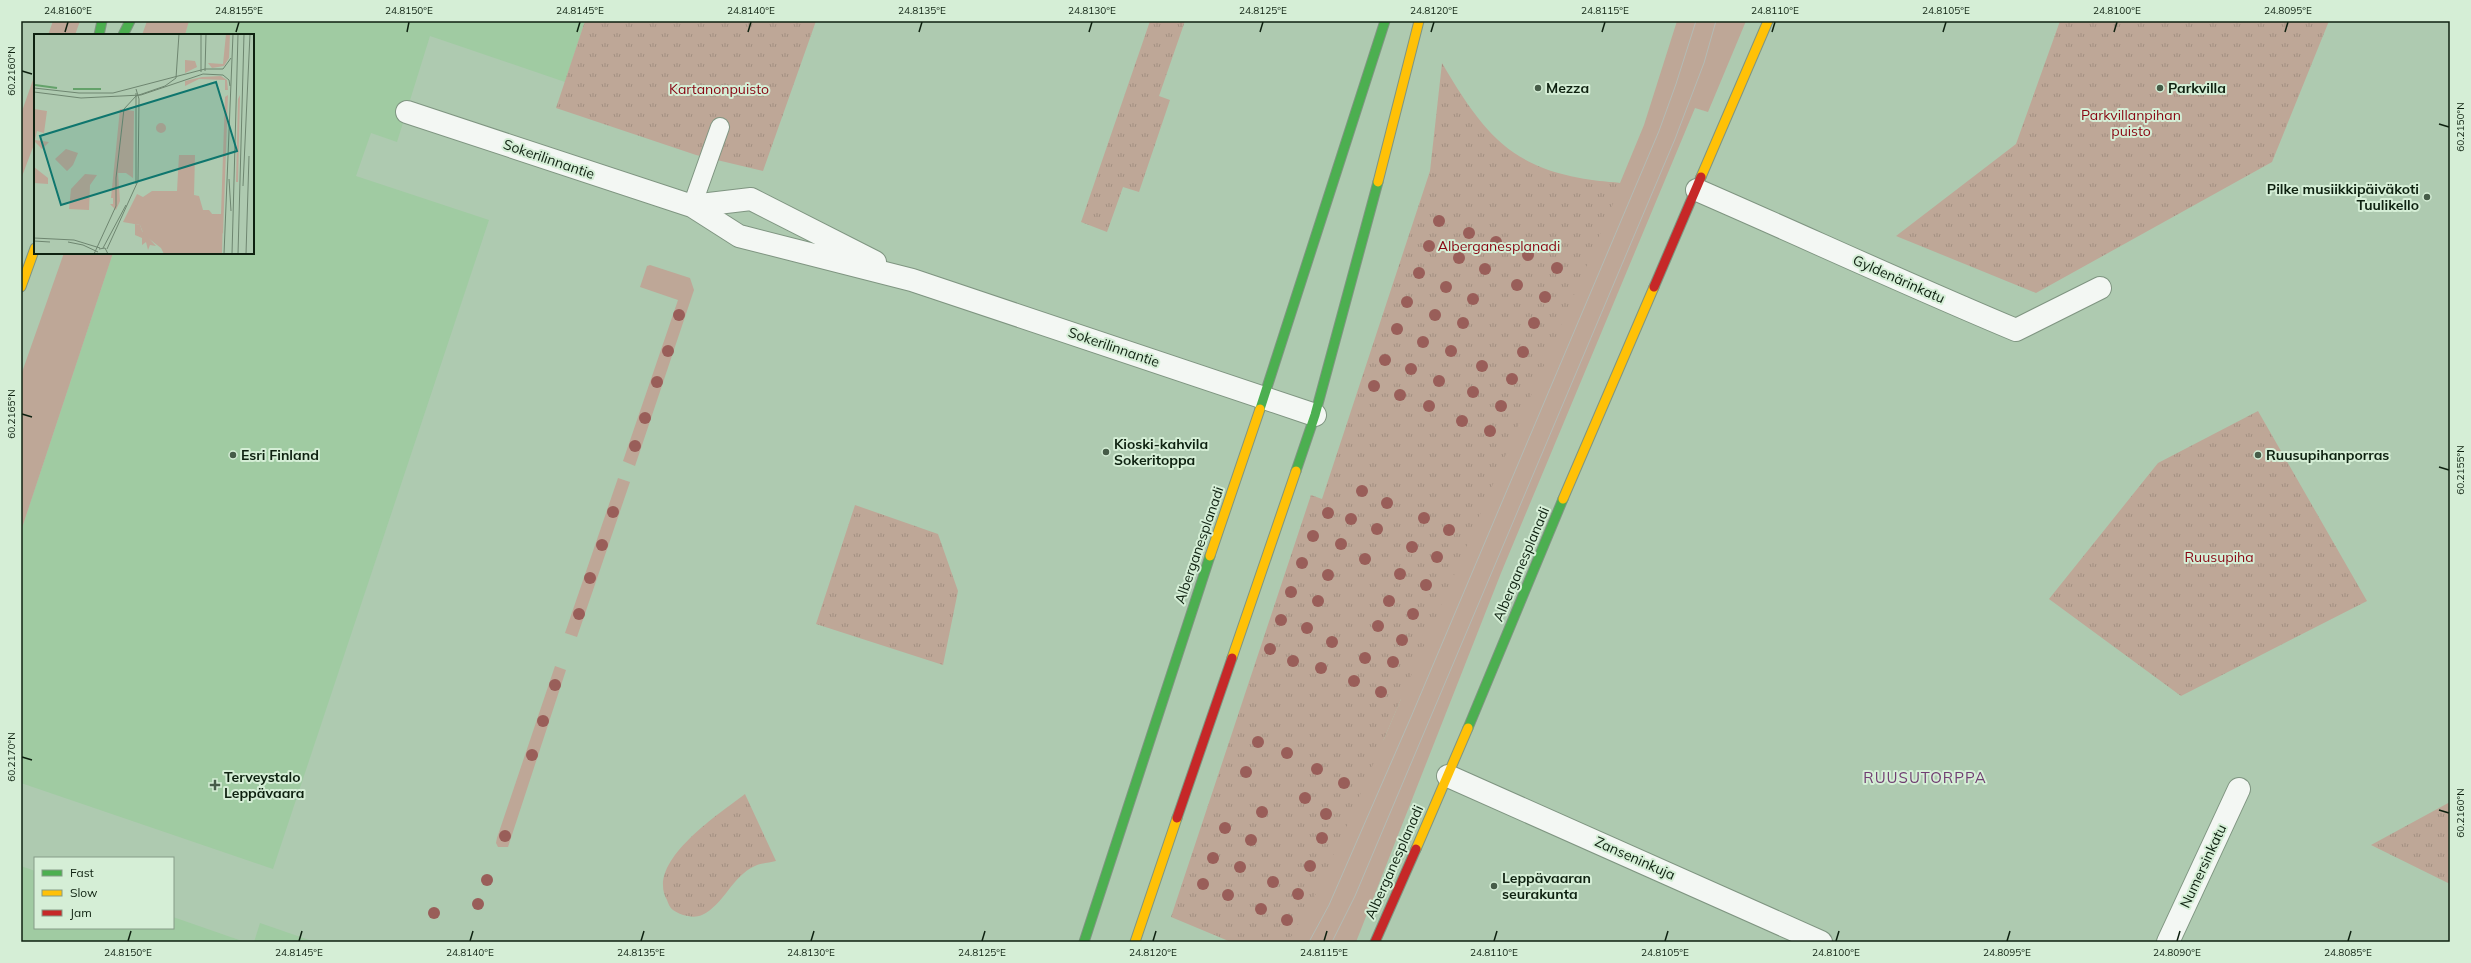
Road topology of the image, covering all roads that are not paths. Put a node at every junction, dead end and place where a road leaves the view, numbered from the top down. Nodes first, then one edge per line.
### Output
1 (102, 21) edge
2 (130, 21) edge
3 (1385, 21) edge
4 (1419, 21) edge
5 (1768, 21) edge
6 (99, 34) edge
7 (124, 34) edge
8 (407, 112) dead end
9 (720, 127) dead end
10 (1697, 190) junction
11 (692, 206) junction
12 (34, 251) edge
13 (912, 280) junction
14 (21, 287) edge
15 (2100, 288) dead end
16 (1262, 397) junction
17 (1315, 415) junction
18 (1448, 776) junction
19 (2239, 789) dead end
20 (1084, 942) edge
21 (1135, 942) edge
22 (1374, 942) edge
23 (1821, 942) edge
24 (2168, 942) edge

1 - 6 main road
2 - 7 main road
3 - 16 main road, Alberganesplanadi
4 - 17 main road
5 - 10 main road, Alberganesplanadi
8 - 11 street, Sokerilinnantie
9 - 11 lane
10 - 15 street, Gyldenärinkatu
10 - 18 main road, Alberganesplanadi
11 - 13 street, Sokerilinnantie
11 - 13 street, Sokerilinnantie
12 - 14 main road
13 - 16 street, Sokerilinnantie
16 - 17 street, Sokerilinnantie
16 - 20 main road, Alberganesplanadi
17 - 21 main road
18 - 22 main road, Alberganesplanadi
18 - 23 street, Zanseninkuja
19 - 24 street, Numersinkatu

